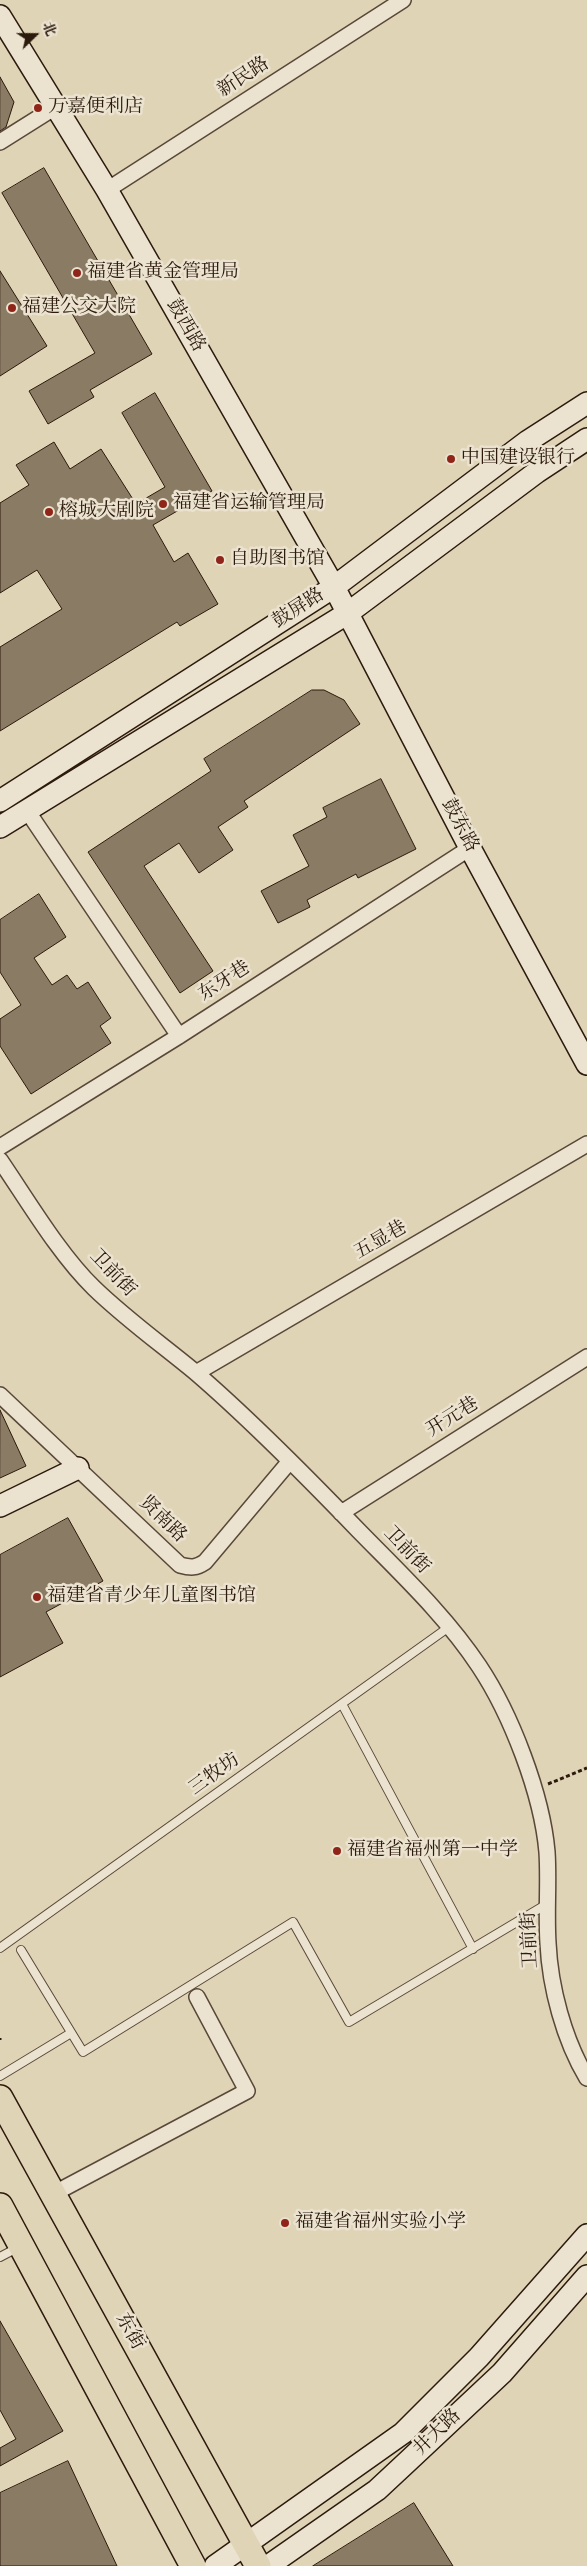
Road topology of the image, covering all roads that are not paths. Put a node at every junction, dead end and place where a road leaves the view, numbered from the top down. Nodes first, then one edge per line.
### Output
1 (403, 0) edge
2 (0, 16) edge
3 (54, 108) junction
4 (0, 142) edge
5 (107, 190) junction
6 (587, 403) edge
7 (587, 439) edge
8 (334, 586) junction
9 (348, 613) junction
10 (0, 801) edge
11 (26, 809) junction
12 (0, 827) edge
13 (470, 848) junction
14 (180, 1036) junction
15 (587, 1064) edge
16 (587, 1144) edge
17 (0, 1147) edge
18 (0, 1160) edge
19 (587, 1357) edge
20 (196, 1373) junction
21 (0, 1394) edge
22 (290, 1461) junction
23 (78, 1468) junction
24 (0, 1506) edge
25 (341, 1512) junction
26 (449, 1627) junction
27 (342, 1704) junction
28 (549, 1902) junction
29 (0, 1948) edge
30 (473, 1949) junction
31 (22, 1950) dead end
32 (197, 1997) dead end
33 (72, 2033) junction
34 (0, 2076) edge
35 (587, 2078) edge
36 (0, 2098) edge
37 (53, 2194) junction
38 (0, 2206) edge
39 (587, 2235) edge
40 (10, 2251) edge
41 (587, 2276) edge
42 (252, 2556) edge
43 (193, 2566) edge
44 (215, 2566) edge
45 (268, 2566) edge

1 - 5 street, 新民路
2 - 3 street, 鼓西路
3 - 4 street
3 - 5 street, 鼓西路
5 - 8 street, 鼓西路
6 - 8 street, 鼓屏路
7 - 9 street, 鼓屏路
8 - 9 street, 鼓东路
8 - 10 street, 鼓屏路
9 - 11 street, 鼓屏路
9 - 13 street, 鼓东路
11 - 12 street, 鼓屏路
11 - 14 street
13 - 14 street, 东牙巷
13 - 15 street, 鼓东路
14 - 17 street, 东牙巷
16 - 20 street, 五显巷
18 - 20 street, 卫前街
19 - 25 street, 开元巷
20 - 22 street, 卫前街
21 - 23 street, 贤南路
22 - 23 street, 贤南路
22 - 25 street, 卫前街
23 - 24 street
25 - 26 street, 卫前街
26 - 27 lane, 三牧坊
26 - 28 street, 卫前街
27 - 29 lane, 三牧坊
27 - 30 lane
28 - 30 lane
28 - 35 street, 卫前街
30 - 33 lane
31 - 33 lane
32 - 37 street
33 - 34 lane
36 - 37 main road, 东街
37 - 42 main road, 东街
38 - 40 main road
39 - 42 street
40 - 43 main road
41 - 45 street, 井大路
42 - 44 street

